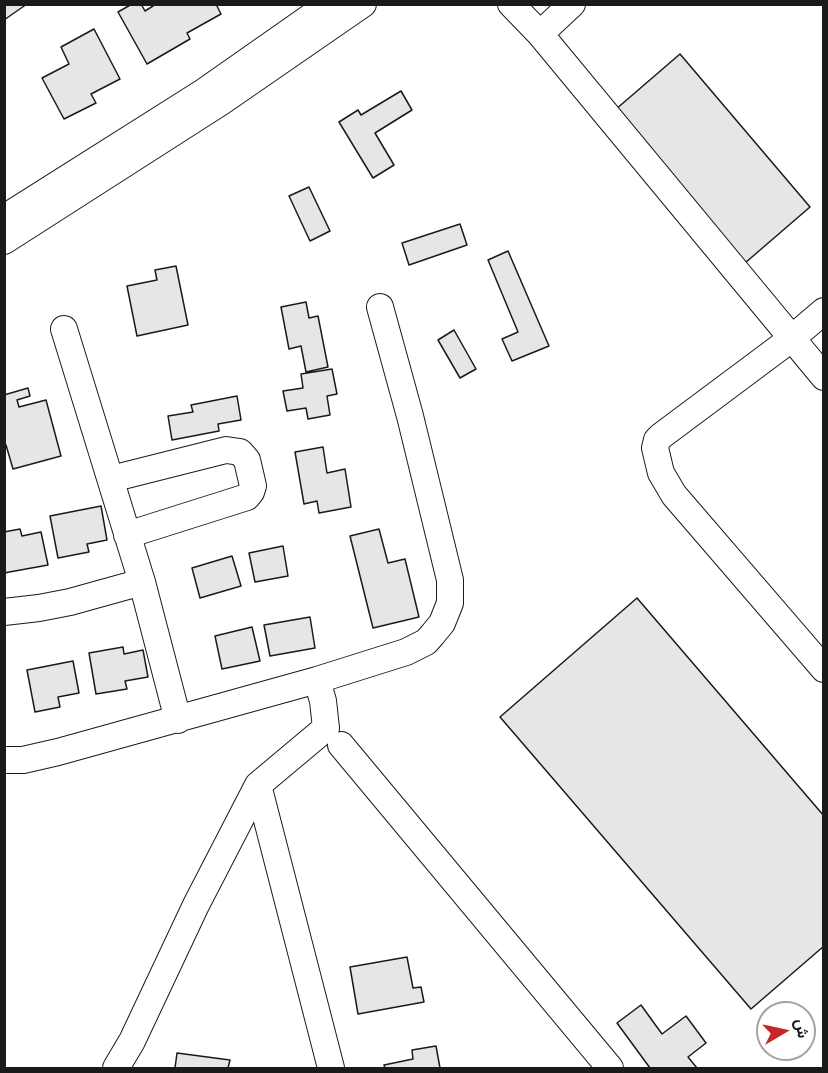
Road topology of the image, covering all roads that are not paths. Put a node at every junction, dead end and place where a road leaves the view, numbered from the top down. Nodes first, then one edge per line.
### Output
1 (511, 4) edge
2 (572, 4) edge
3 (353, 7) edge
4 (540, 34) junction
5 (6, 231) edge
6 (380, 307) dead end
7 (824, 311) edge
8 (64, 329) dead end
9 (791, 339) junction
10 (824, 377) edge
11 (111, 479) junction
12 (127, 535) junction
13 (142, 582) junction
14 (4, 612) edge
15 (824, 669) edge
16 (317, 680) junction
17 (177, 720) junction
18 (341, 745) dead end
19 (4, 760) edge
20 (258, 785) junction
21 (116, 1068) edge
22 (330, 1068) edge
23 (610, 1068) edge

1 - 4 street
2 - 4 street
3 - 5 street
4 - 9 street
6 - 16 street
7 - 9 street
8 - 11 street
9 - 10 street
9 - 15 street
11 - 12 street
11 - 12 street
12 - 13 street
13 - 14 street
13 - 17 street
16 - 17 street
16 - 20 street
17 - 19 street
18 - 23 street
20 - 21 street
20 - 22 street

